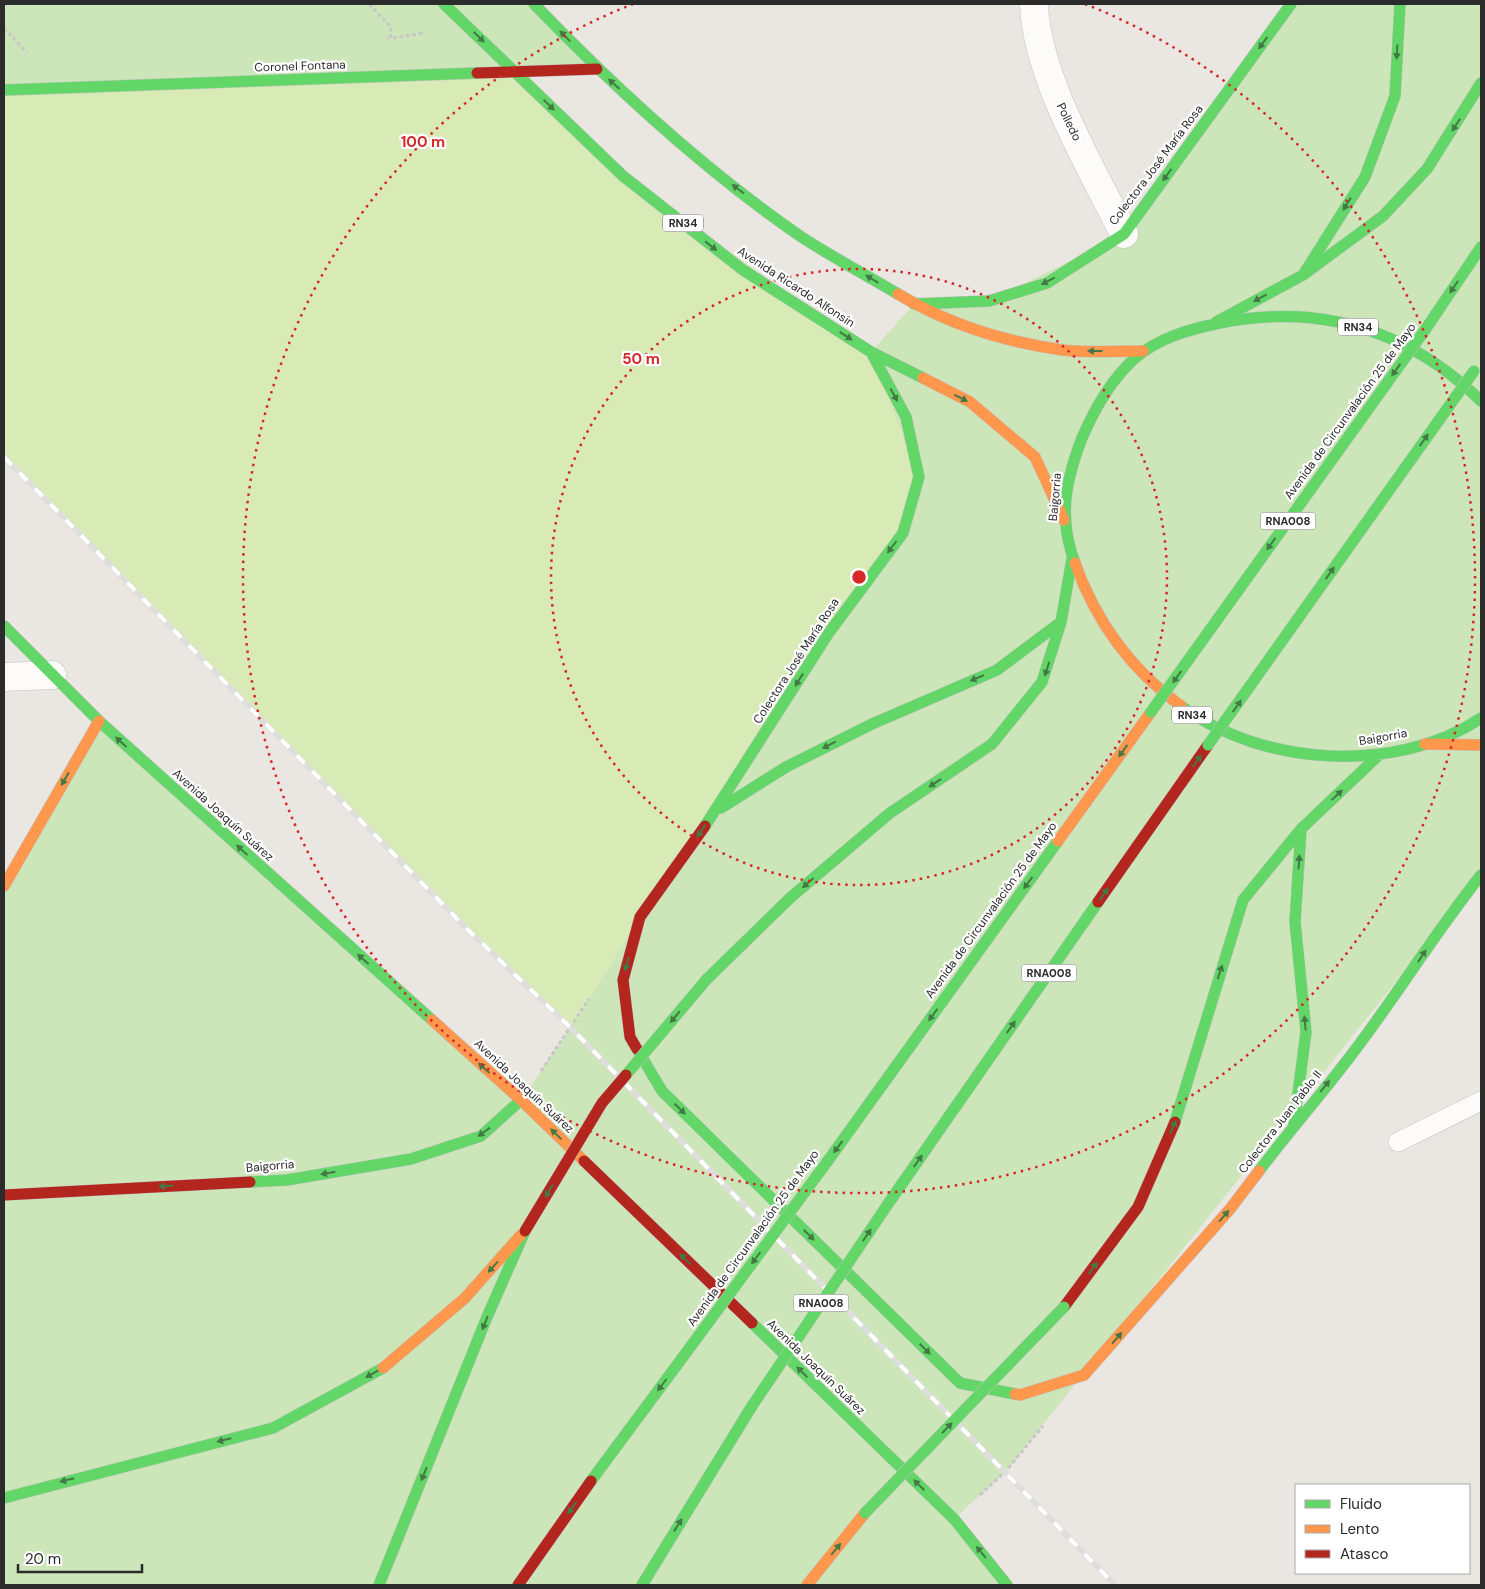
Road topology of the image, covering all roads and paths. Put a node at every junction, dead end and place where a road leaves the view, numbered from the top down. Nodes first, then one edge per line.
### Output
1 (444, 4) edge
2 (534, 4) edge
3 (1034, 4) edge
4 (1291, 4) edge
5 (1400, 4) edge
6 (597, 69) junction
7 (514, 71) junction
8 (1481, 83) edge
9 (4, 90) edge
10 (1124, 234) junction
11 (1481, 247) edge
12 (1303, 275) junction
13 (914, 304) junction
14 (1214, 324) junction
15 (1143, 351) junction
16 (870, 352) junction
17 (1481, 360) edge
18 (1481, 401) edge
19 (1064, 521) junction
20 (1072, 559) junction
21 (1061, 622) junction
22 (4, 626) edge
23 (52, 675) junction
24 (4, 677) edge
25 (1481, 718) edge
26 (99, 722) junction
27 (1424, 744) junction
28 (1481, 745) edge
29 (1380, 754) junction
30 (716, 811) junction
31 (1301, 829) junction
32 (1481, 875) edge
33 (4, 886) edge
34 (571, 1028) dead end
35 (521, 1100) junction
36 (1481, 1101) edge
37 (1294, 1124) junction
38 (1398, 1142) dead end
39 (4, 1194) edge
40 (525, 1231) junction
41 (1084, 1375) joint
42 (4, 1498) edge
43 (379, 1585) edge
44 (518, 1585) edge
45 (642, 1585) edge
46 (807, 1585) edge
47 (1007, 1585) edge

1 -> 7 main road, Avenida Ricardo Alfonsín / RN34
6 -> 2 main road, RN34
3 - 10 street, Polledo
4 -> 10 main road, Colectora José María Rosa
5 -> 12 main road
6 - 7 main road, Coronel Fontana
13 -> 6 main road, RN34
7 - 9 main road, Coronel Fontana
7 -> 16 main road, Avenida Ricardo Alfonsín / RN34
8 -> 12 main road
10 -> 13 main road, Colectora José María Rosa
11 -> 44 main road, Avenida de Circunvalación 25 de Mayo / RNA008, bridge
12 -> 14 main road
15 -> 13 main road, RN34
14 - 15 main road, Baigorria / RN34
14 - 18 main road, Baigorria / RN34
15 - 19 main road, Baigorria
16 -> 19 main road, Avenida Ricardo Alfonsín / RN34
16 -> 30 main road, Colectora José María Rosa
45 -> 17 main road, RNA008, bridge
19 - 20 main road, Baigorria / RN34
20 - 21 main road
20 - 29 main road, Baigorria / RN34
21 -> 30 main road
21 -> 40 main road, bridge
22 - 23 main road, Avenida Joaquín Suárez
23 - 24 street
23 - 26 main road, Avenida Joaquín Suárez
25 - 27 main road, Baigorria
26 -> 33 main road
35 -> 26 main road, Avenida Joaquín Suárez
27 - 28 main road
27 - 29 main road, Baigorria / RN34
31 -> 29 main road
30 -> 41 main road, Colectora José María Rosa
37 -> 31 main road
46 -> 31 main road, bridge
37 -> 32 main road, Colectora Juan Pablo II
34 - 35 path
35 -> 39 main road, Baigorria
47 -> 35 main road, Avenida Joaquín Suárez
36 - 38 lane
41 -> 37 main road, Colectora Juan Pablo II
40 -> 42 main road
40 -> 43 main road

